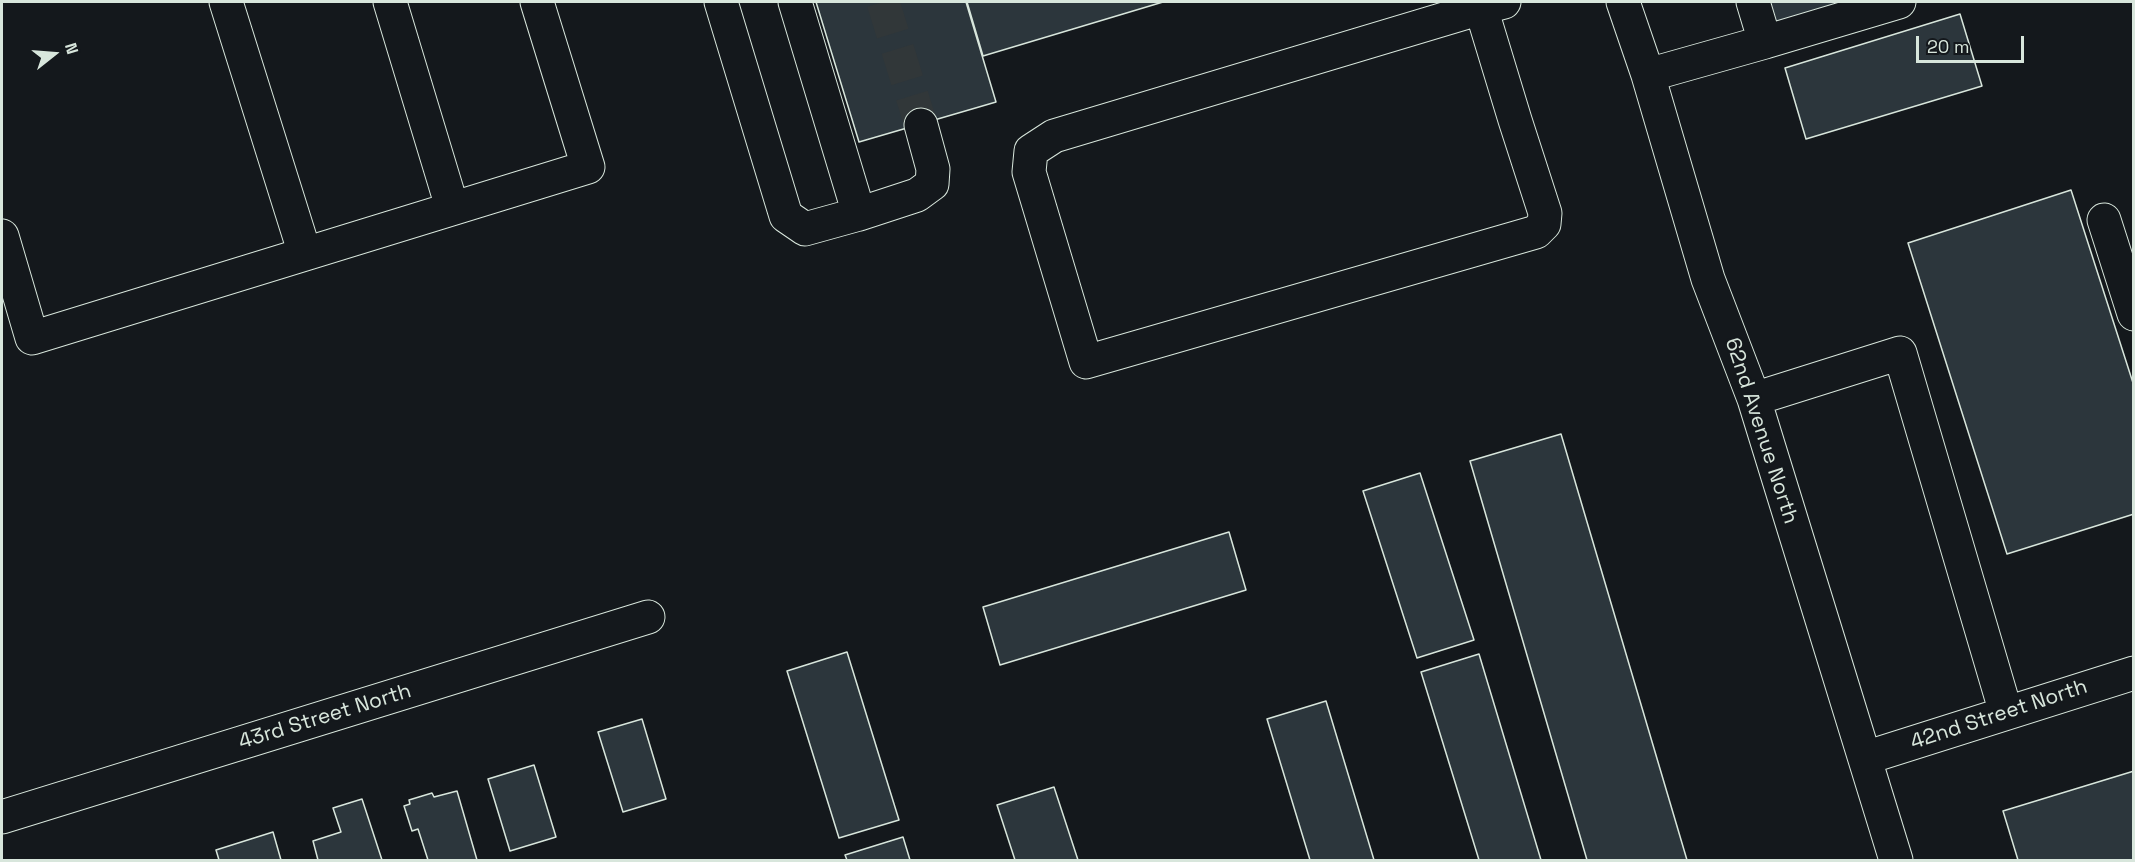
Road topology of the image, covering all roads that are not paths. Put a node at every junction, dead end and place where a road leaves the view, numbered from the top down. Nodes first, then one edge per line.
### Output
1 (226, 2) edge
2 (390, 2) edge
3 (537, 2) edge
4 (721, 2) edge
5 (795, 2) edge
6 (1623, 2) edge
7 (1753, 2) edge
8 (1899, 2) edge
9 (1488, 4) edge
10 (1765, 42) junction
11 (1648, 75) junction
12 (921, 125) tunnel mouth
13 (452, 207) junction
14 (859, 214) junction
15 (2104, 220) dead end
16 (2, 236) edge
17 (305, 254) junction
18 (2133, 314) edge
19 (1754, 399) junction
20 (648, 617) dead end
21 (2133, 673) edge
22 (2006, 713) junction
23 (1864, 758) junction
24 (2, 817) edge
25 (1896, 861) edge

1 - 17 street
2 - 13 street
3 - 13 street
4 - 14 street
5 - 14 street
6 - 11 street, 62nd Avenue North
7 - 10 street
8 - 10 street
9 - 9 street
10 - 11 street
11 - 19 street, 62nd Avenue North
12 - 14 street
13 - 17 street
15 - 18 street
16 - 17 street
19 - 22 street
19 - 23 street, 62nd Avenue North
20 - 24 street, 43rd Street North
21 - 22 street, 42nd Street North
22 - 23 street, 42nd Street North
23 - 25 street, 62nd Avenue North

